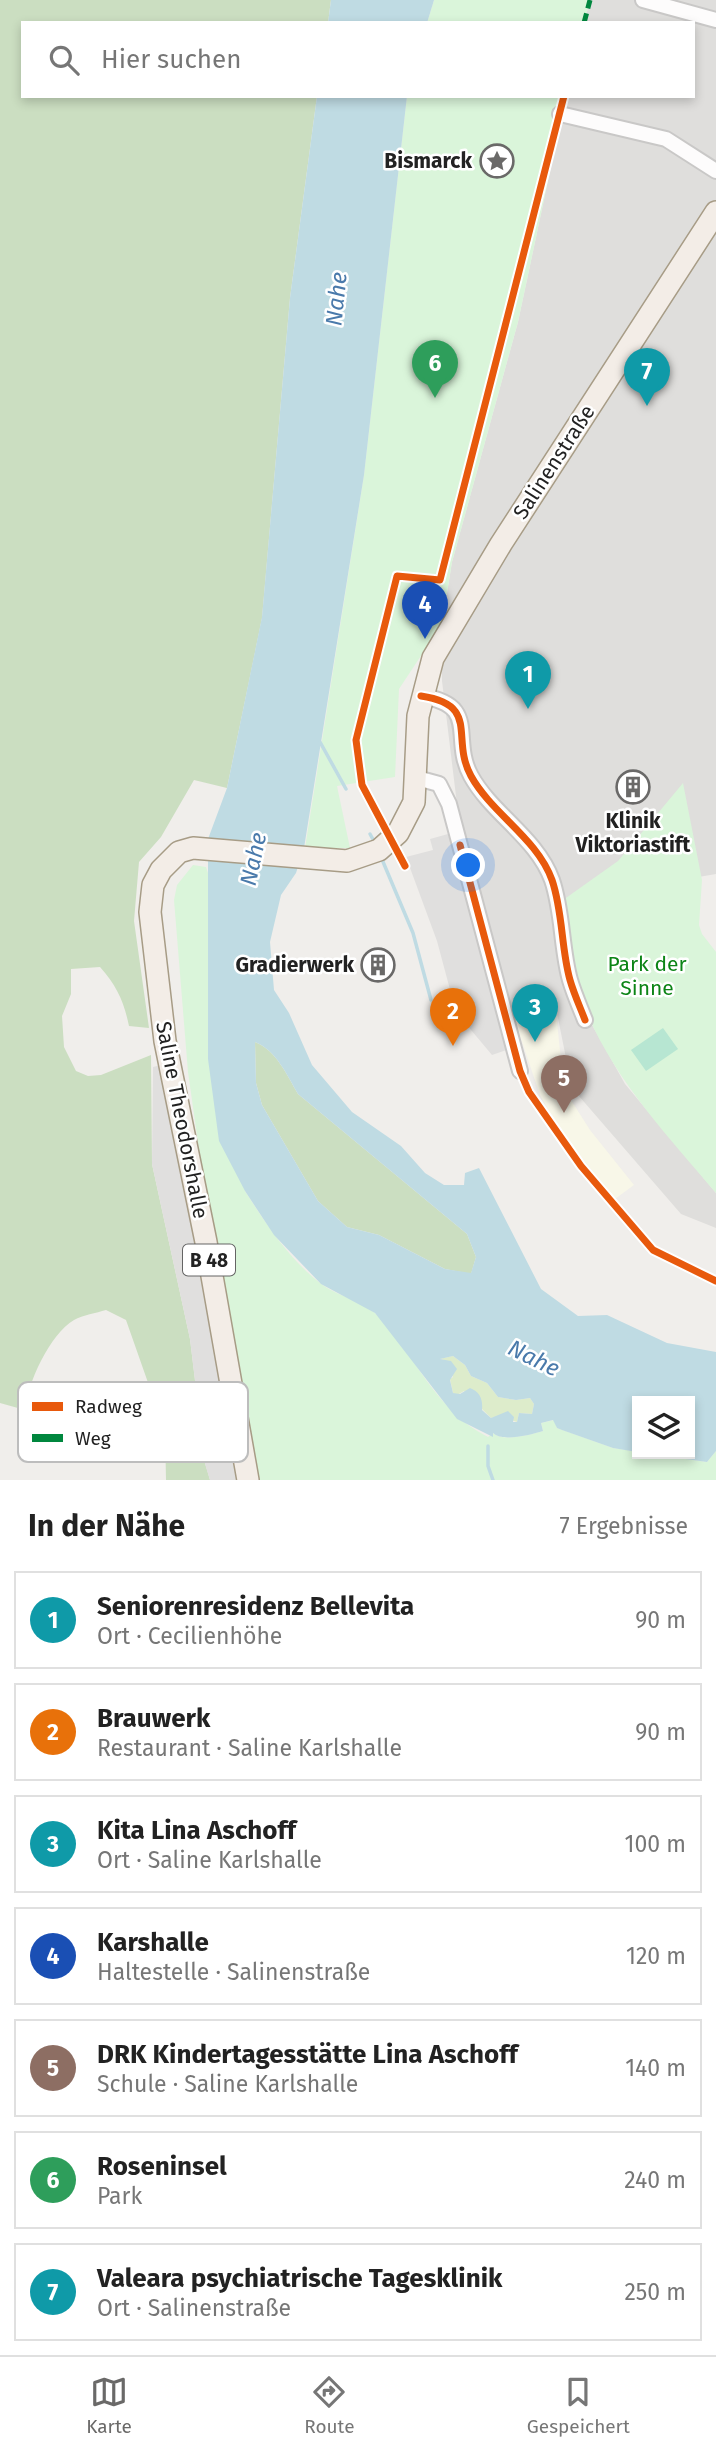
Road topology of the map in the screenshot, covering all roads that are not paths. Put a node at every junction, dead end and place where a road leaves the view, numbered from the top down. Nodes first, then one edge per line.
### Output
1 (643, 0) edge
2 (716, 20) edge
3 (560, 114) dead end
4 (716, 171) edge
5 (716, 212) edge
6 (421, 696) junction
7 (416, 778) junction
8 (585, 1020) dead end
9 (520, 1071) dead end
10 (231, 1382) edge
11 (245, 1462) edge
12 (248, 1480) edge

1 - 2 street
3 - 4 street
5 - 6 main road, Salinenstraße
6 - 7 main road, Salinenstraße / B 48
6 - 8 street
7 - 9 street
7 - 10 main road, Saline Theodorshalle / B 48
11 - 12 main road, Saline Theodorshalle / B 48

